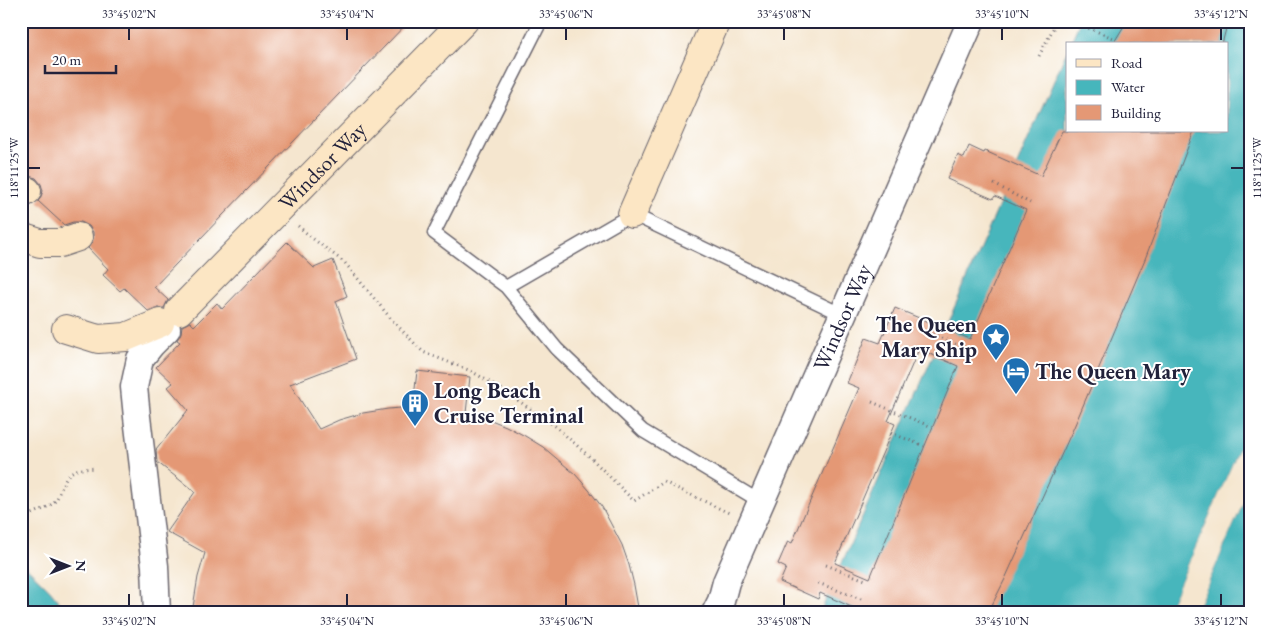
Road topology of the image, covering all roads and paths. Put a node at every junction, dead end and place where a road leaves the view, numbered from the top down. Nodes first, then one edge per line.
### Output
1 (464, 21) edge
2 (541, 21) edge
3 (716, 21) edge
4 (971, 21) edge
5 (1057, 21) edge
6 (1070, 21) edge
7 (1116, 39) dead end
8 (1039, 56) dead end
9 (994, 184) dead end
10 (1030, 203) dead end
11 (632, 214) junction
12 (292, 221) dead end
13 (21, 237) edge
14 (78, 237) dead end
15 (506, 287) junction
16 (843, 315) junction
17 (168, 321) junction
18 (66, 329) dead end
19 (932, 334) dead end
20 (966, 348) dead end
21 (872, 402) dead end
22 (932, 427) dead end
23 (891, 433) dead end
24 (924, 446) dead end
25 (96, 468) dead end
26 (756, 513) junction
27 (28, 516) dead end
28 (826, 565) dead end
29 (868, 581) dead end
30 (818, 583) dead end
31 (861, 599) dead end
32 (157, 613) edge
33 (716, 613) edge

1 - 17 street, Windsor Way
2 - 15 lane
3 - 11 street
4 - 16 street, Windsor Way
5 - 8 path
6 - 7 path
9 - 10 path
11 - 15 lane
11 - 16 lane
12 - 26 path
13 - 14 street
15 - 26 lane
16 - 26 street, Windsor Way
17 - 18 street
17 - 32 street, Windsor Way
19 - 20 path
21 - 22 path
23 - 24 path
25 - 27 path
26 - 33 street, Windsor Way
28 - 29 path
30 - 31 path

